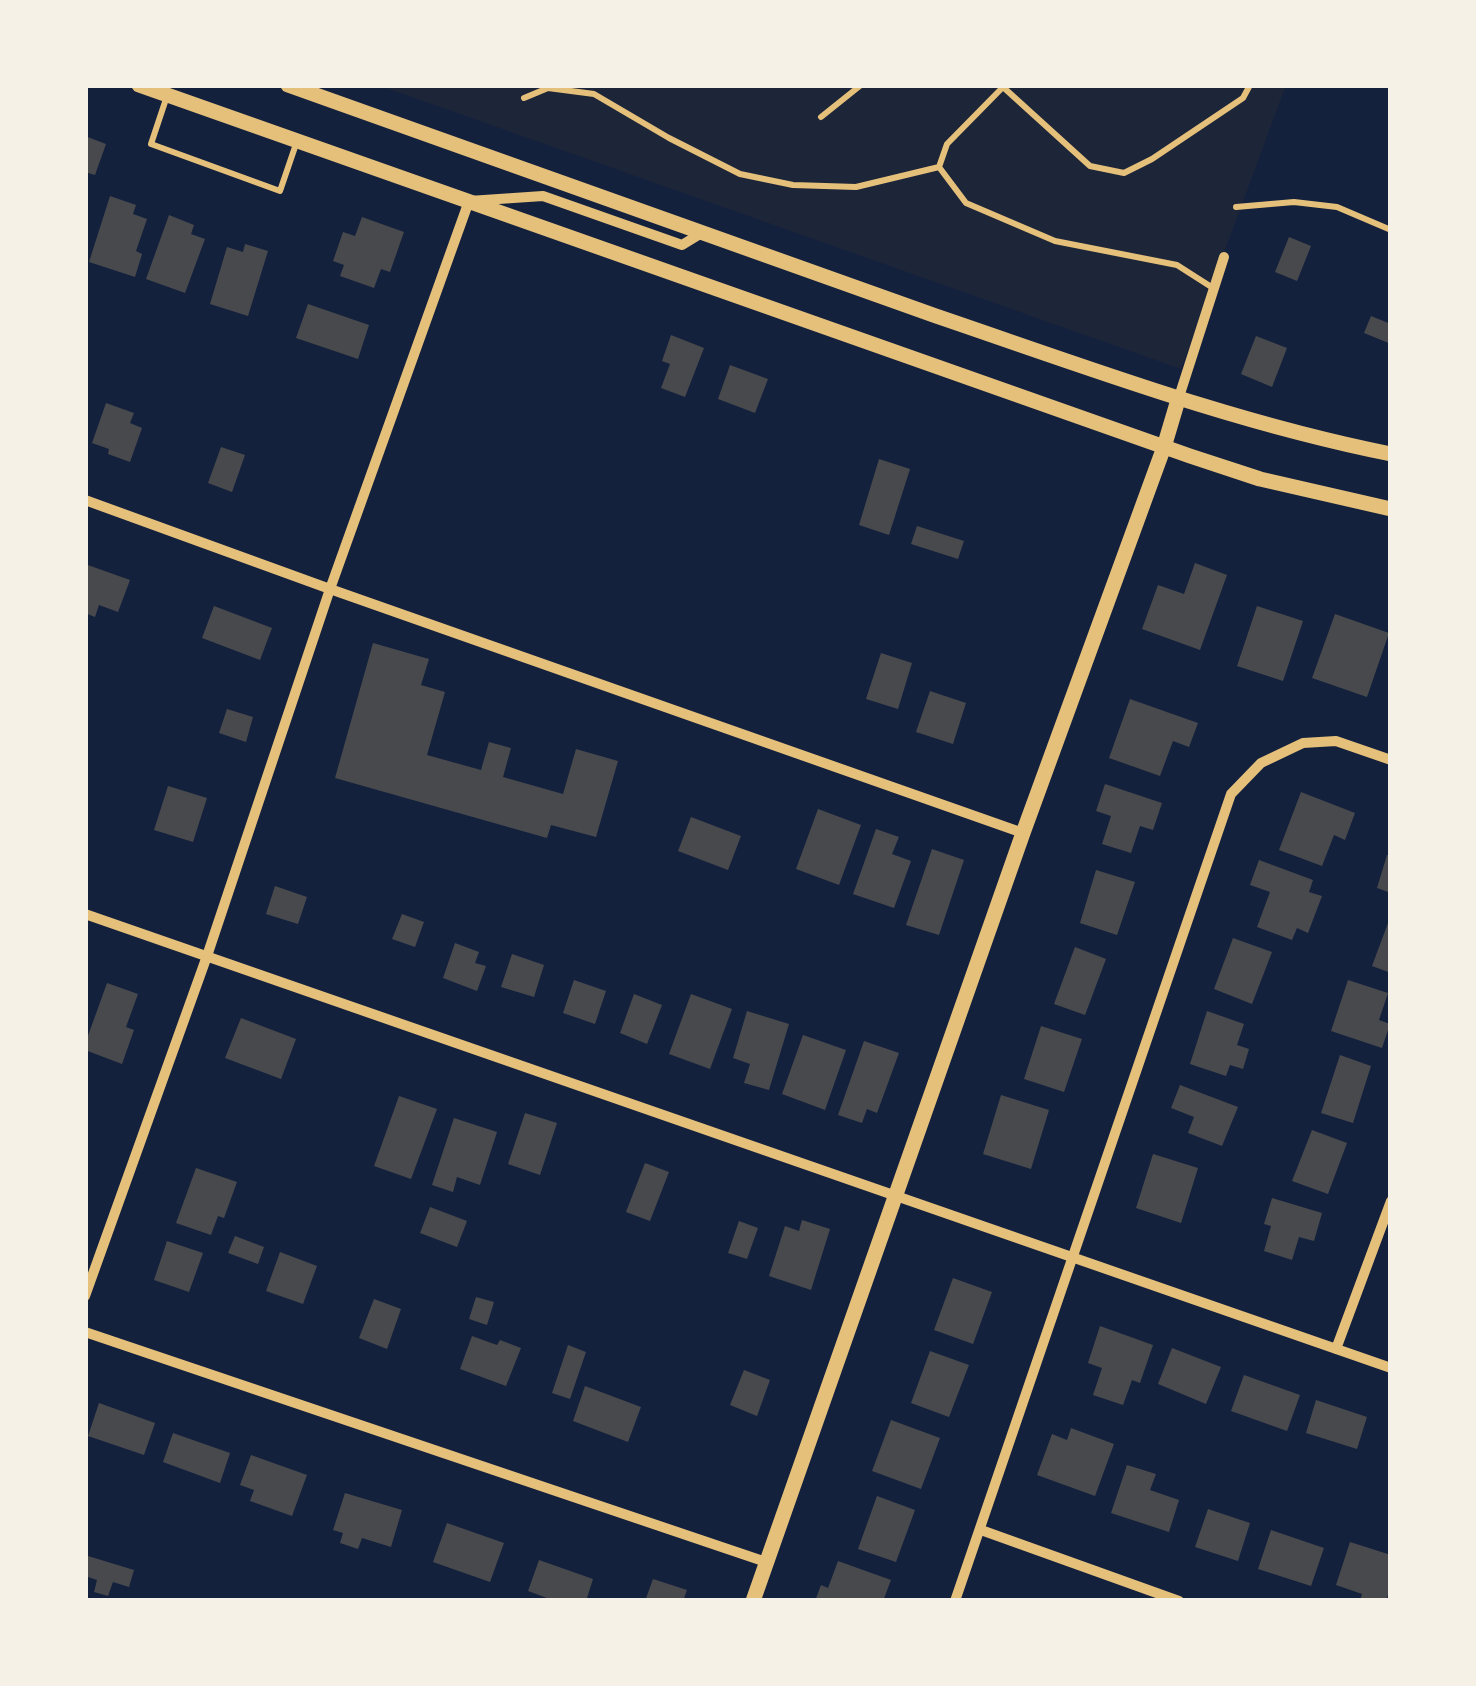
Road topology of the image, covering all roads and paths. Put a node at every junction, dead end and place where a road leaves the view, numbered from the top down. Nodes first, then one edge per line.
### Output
1 (139, 85) edge
2 (288, 85) edge
3 (862, 85) edge
4 (1250, 85) edge
5 (1004, 86) edge
6 (168, 95) junction
7 (524, 98) dead end
8 (821, 117) dead end
9 (298, 140) junction
10 (939, 167) junction
11 (469, 200) junction
12 (1236, 208) dead end
13 (1391, 230) edge
14 (700, 234) junction
15 (1224, 257) dead end
16 (1214, 289) junction
17 (1178, 400) junction
18 (1164, 447) junction
19 (1391, 454) edge
20 (85, 500) edge
21 (1391, 509) edge
22 (330, 589) junction
23 (1391, 760) edge
24 (1023, 833) junction
25 (85, 914) edge
26 (207, 956) junction
27 (895, 1195) junction
28 (1391, 1201) edge
29 (1071, 1258) junction
30 (85, 1296) edge
31 (85, 1332) edge
32 (1336, 1349) junction
33 (1391, 1368) edge
34 (981, 1530) junction
35 (766, 1562) junction
36 (753, 1601) edge
37 (955, 1601) edge
38 (1179, 1601) edge

1 - 6 street
2 - 14 street
3 - 8 lane
4 - 5 lane
5 - 10 lane
6 - 9 street
6 - 9 lane
7 - 10 lane
9 - 11 street
10 - 16 lane
11 - 14 street
11 - 18 street
11 - 22 street
12 - 13 lane
14 - 17 street
15 - 16 street
16 - 17 street
17 - 18 street
17 - 19 street
18 - 21 street
18 - 24 street
20 - 22 street
22 - 24 street
22 - 26 street
23 - 29 street
24 - 27 street
25 - 26 street
26 - 27 street
26 - 30 street
27 - 29 street
27 - 35 street
28 - 32 street
29 - 32 street
29 - 34 street
31 - 35 street
32 - 33 street
34 - 37 street
34 - 38 street
35 - 36 street

